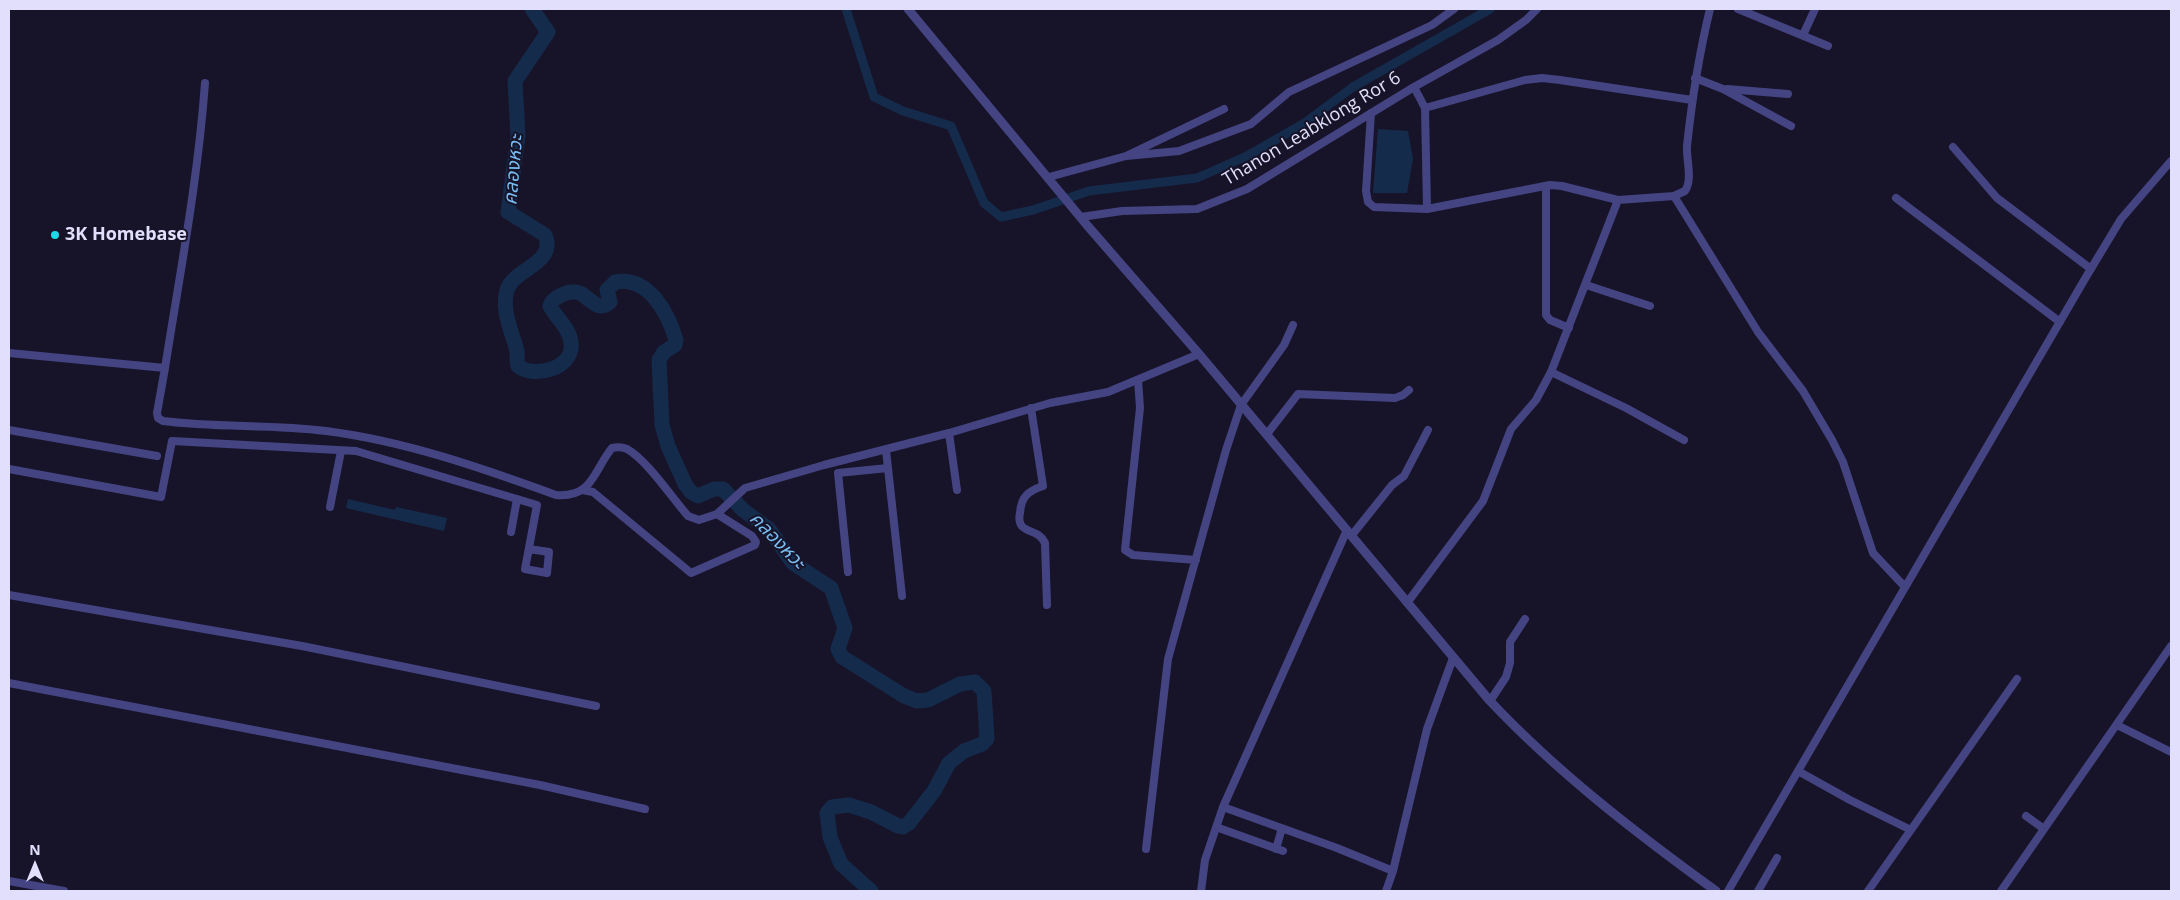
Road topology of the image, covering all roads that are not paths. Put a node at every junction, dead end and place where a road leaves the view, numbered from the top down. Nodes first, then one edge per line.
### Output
1 (908, 9) edge
2 (1454, 9) edge
3 (1538, 9) edge
4 (1710, 9) edge
5 (1738, 9) edge
6 (1815, 9) edge
7 (1803, 35) junction
8 (1828, 46) dead end
9 (1695, 78) junction
10 (205, 83) dead end
11 (1414, 87) junction
12 (1722, 89) junction
13 (1788, 94) dead end
14 (1692, 100) junction
15 (1425, 108) junction
16 (1224, 109) dead end
17 (1370, 113) junction
18 (1791, 126) dead end
19 (1953, 147) dead end
20 (1126, 156) junction
21 (2171, 161) edge
22 (1049, 177) junction
23 (1546, 186) junction
24 (1674, 196) junction
25 (1896, 198) dead end
26 (1618, 200) junction
27 (1427, 209) junction
28 (1081, 217) junction
29 (2091, 269) junction
30 (1586, 285) junction
31 (1650, 306) dead end
32 (2060, 322) junction
33 (1293, 325) dead end
34 (1569, 328) junction
35 (9, 353) edge
36 (1199, 354) junction
37 (165, 368) junction
38 (1551, 372) junction
39 (1138, 380) junction
40 (1409, 390) dead end
41 (1241, 405) junction
42 (1032, 408) junction
43 (9, 430) edge
44 (1428, 430) dead end
45 (949, 433) junction
46 (1266, 434) junction
47 (1684, 440) dead end
48 (341, 450) junction
49 (886, 450) junction
50 (157, 456) dead end
51 (888, 468) junction
52 (9, 469) edge
53 (582, 490) junction
54 (957, 490) dead end
55 (517, 499) junction
56 (330, 507) dead end
57 (718, 512) junction
58 (511, 532) dead end
59 (1350, 533) junction
60 (529, 549) dead end
61 (1196, 560) junction
62 (848, 572) dead end
63 (1905, 588) junction
64 (9, 595) edge
65 (902, 596) dead end
66 (1407, 603) junction
67 (1047, 605) dead end
68 (1525, 619) dead end
69 (2171, 646) edge
70 (1453, 658) junction
71 (2017, 679) dead end
72 (9, 683) edge
73 (1490, 700) junction
74 (596, 706) dead end
75 (2117, 725) junction
76 (2171, 752) edge
77 (1798, 771) junction
78 (1223, 807) junction
79 (645, 809) dead end
80 (2026, 816) dead end
81 (1216, 827) junction
82 (1282, 828) junction
83 (2044, 829) junction
84 (1911, 830) junction
85 (1146, 849) dead end
86 (1777, 858) dead end
87 (1393, 871) junction
88 (9, 881) edge
89 (64, 891) edge
90 (1201, 891) edge
91 (1386, 891) edge
92 (1716, 891) edge
93 (1728, 891) edge
94 (1758, 891) edge
95 (1868, 891) edge
96 (2001, 891) edge

1 - 22 street
2 - 20 street
3 - 11 street, Thanon Leabklong Ror 6
4 - 9 street
5 - 7 street
6 - 7 street
7 - 8 street
9 - 12 street
9 - 14 street
10 - 37 street
11 - 15 street
11 - 17 street, Thanon Leabklong Ror 6
12 - 13 street
12 - 18 street
14 - 15 street
14 - 24 street
15 - 27 street
16 - 20 street
17 - 27 street
17 - 28 street, Thanon Leabklong Ror 6
19 - 29 street
20 - 22 street
21 - 29 street
22 - 28 street
23 - 26 street
23 - 27 street
23 - 34 street
24 - 26 street
24 - 63 street
25 - 32 street
26 - 30 street
28 - 36 street
29 - 32 street
30 - 31 street
30 - 34 street
32 - 63 street
33 - 41 street
34 - 38 street
35 - 37 street
36 - 39 street
36 - 41 street
37 - 53 street
38 - 47 street
38 - 66 street
39 - 42 street
39 - 61 street
40 - 46 street
41 - 46 street
41 - 61 street
42 - 45 street
42 - 67 street
43 - 50 street
44 - 59 street
45 - 49 street
45 - 54 street
46 - 59 street
48 - 52 street
48 - 55 street
48 - 56 street
49 - 51 street
49 - 57 street
51 - 62 street
51 - 65 street
53 - 57 street
53 - 57 street
55 - 58 street
55 - 60 street
59 - 66 street
59 - 78 street
61 - 85 street
63 - 77 street
64 - 74 street
66 - 70 street
68 - 73 street
69 - 75 street
70 - 73 street
70 - 87 street
71 - 84 street
72 - 79 street
73 - 92 street
75 - 76 street
75 - 83 street
77 - 84 street
77 - 93 street
78 - 81 street
78 - 82 street
80 - 83 street
81 - 82 street
81 - 90 street
82 - 87 street
83 - 96 street
84 - 95 street
86 - 94 street
87 - 91 street
88 - 89 street

